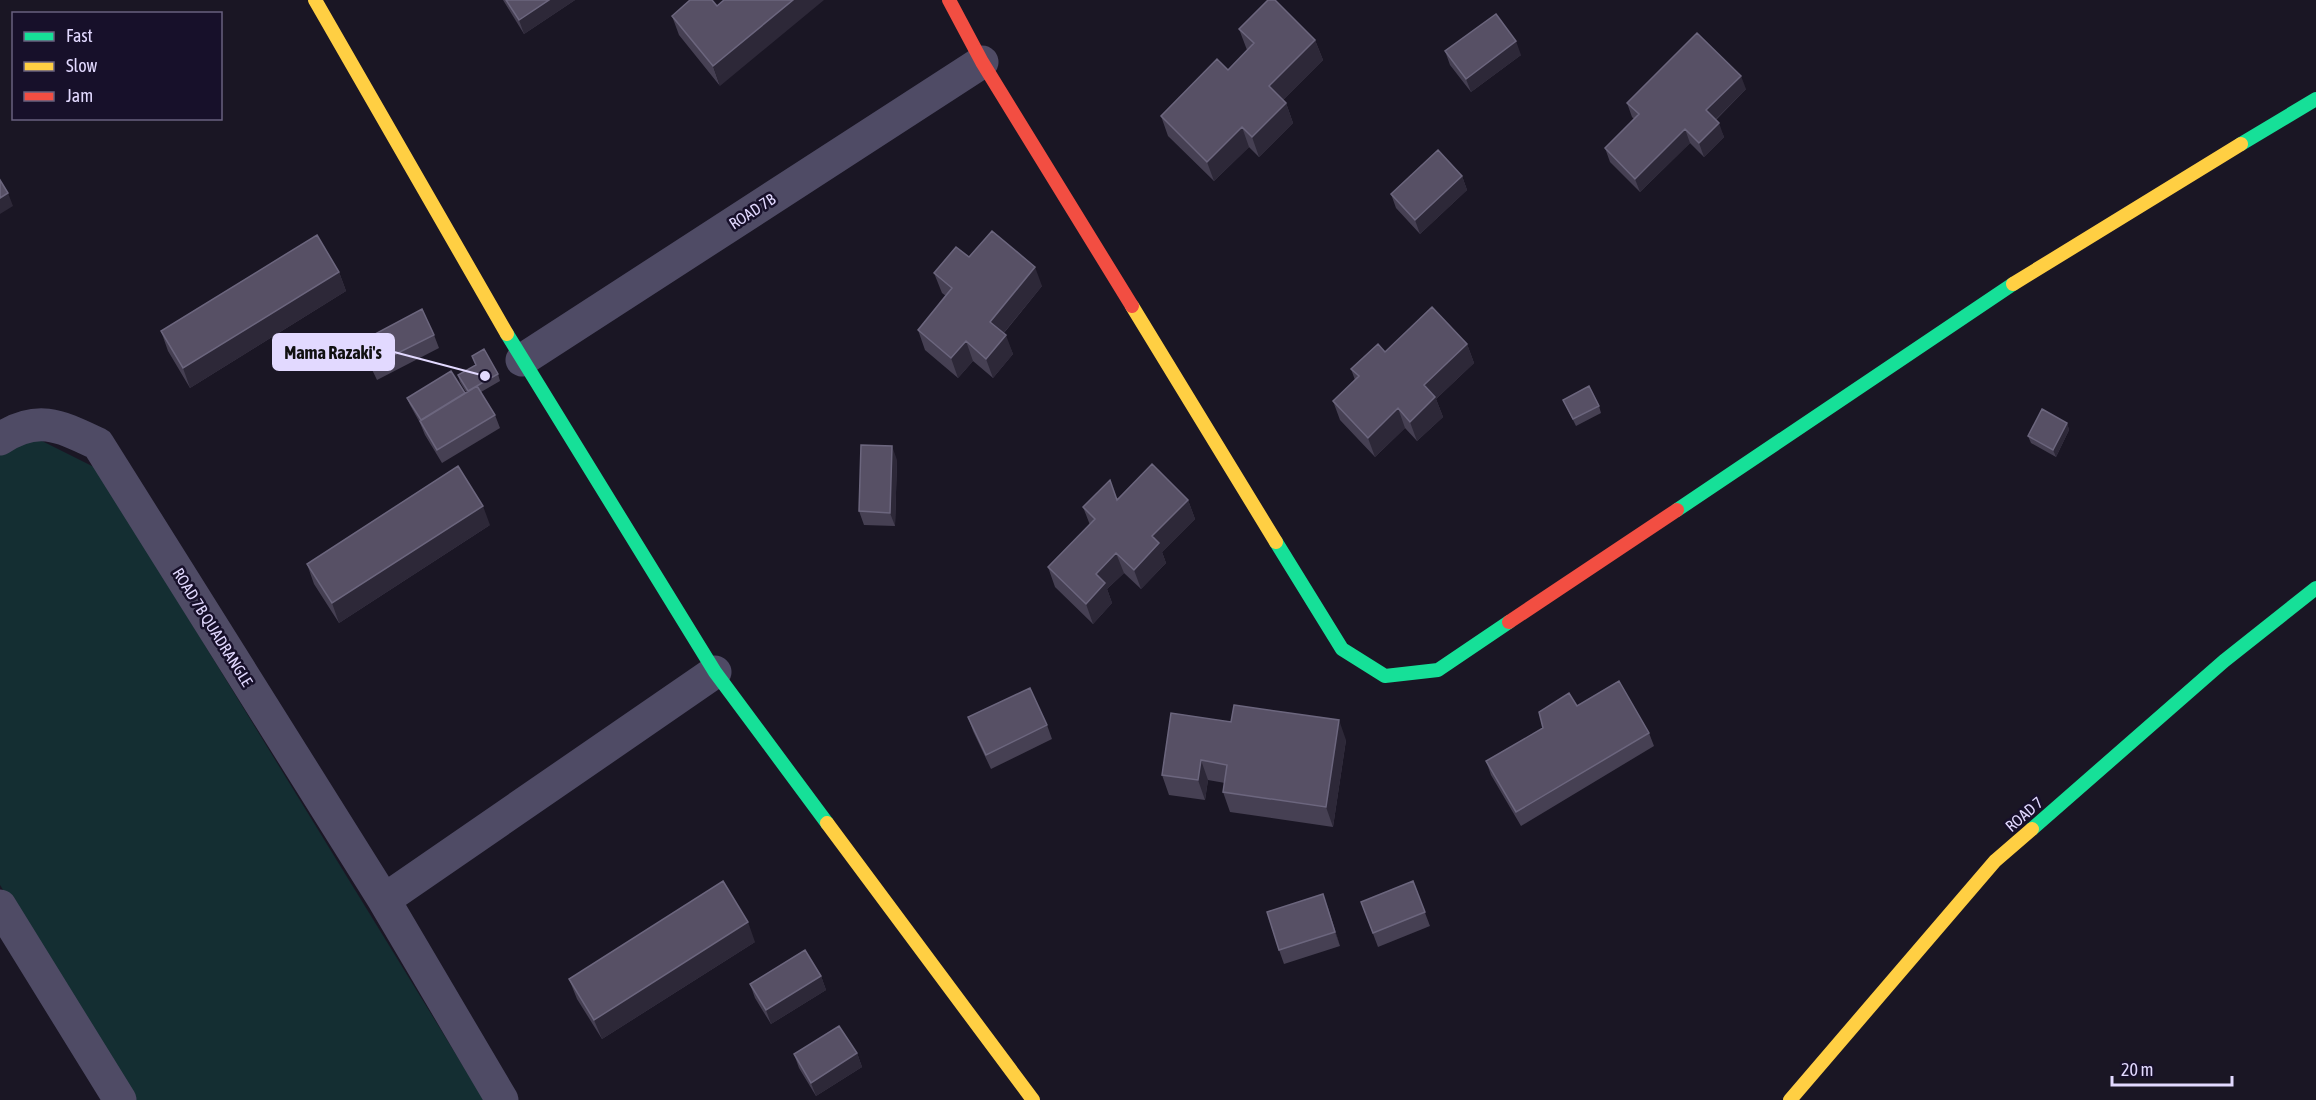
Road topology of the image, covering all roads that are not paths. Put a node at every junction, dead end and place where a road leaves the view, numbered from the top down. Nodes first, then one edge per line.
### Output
1 (315, 0) edge
2 (949, 0) edge
3 (982, 62) junction
4 (2316, 99) edge
5 (522, 360) junction
6 (0, 439) edge
7 (2316, 588) edge
8 (715, 672) junction
9 (384, 900) junction
10 (0, 906) edge
11 (120, 1100) edge
12 (502, 1100) edge
13 (1033, 1100) edge
14 (1790, 1100) edge

1 - 5 street
2 - 3 street
3 - 4 street
3 - 5 street, ROAD 7B
5 - 8 street
6 - 9 street, ROAD 7B QUADRANGLE
7 - 14 street, ROAD 7
8 - 9 street
8 - 13 street
9 - 12 street, ROAD 7B QUADRANGLE
10 - 11 street

